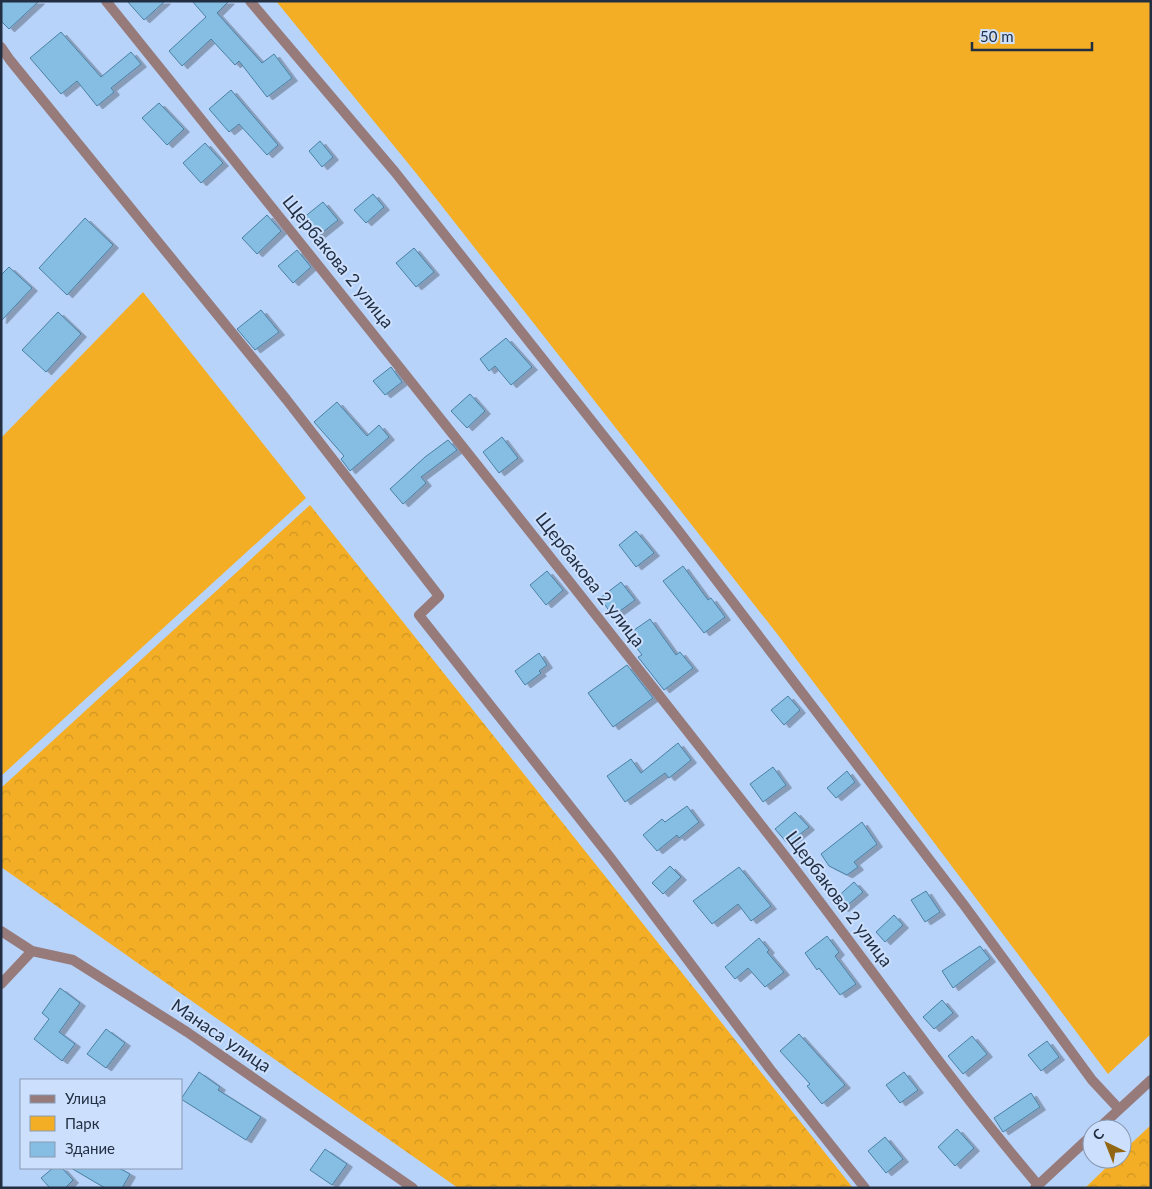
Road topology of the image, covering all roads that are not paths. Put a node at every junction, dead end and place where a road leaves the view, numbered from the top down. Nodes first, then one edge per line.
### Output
1 (106, 1) edge
2 (250, 1) edge
3 (1, 47) edge
4 (1, 931) edge
5 (32, 951) junction
6 (1, 984) edge
7 (1151, 1080) edge
8 (1119, 1109) junction
9 (1108, 1119) edge
10 (1082, 1144) edge
11 (1037, 1186) edge
12 (413, 1188) edge
13 (865, 1188) edge

1 - 11 street, Щербакова 2 улица
2 - 8 street
3 - 13 street
4 - 5 street, Манаса улица
5 - 6 street
5 - 12 street, Манаса улица
7 - 8 street
8 - 9 street
10 - 11 street

